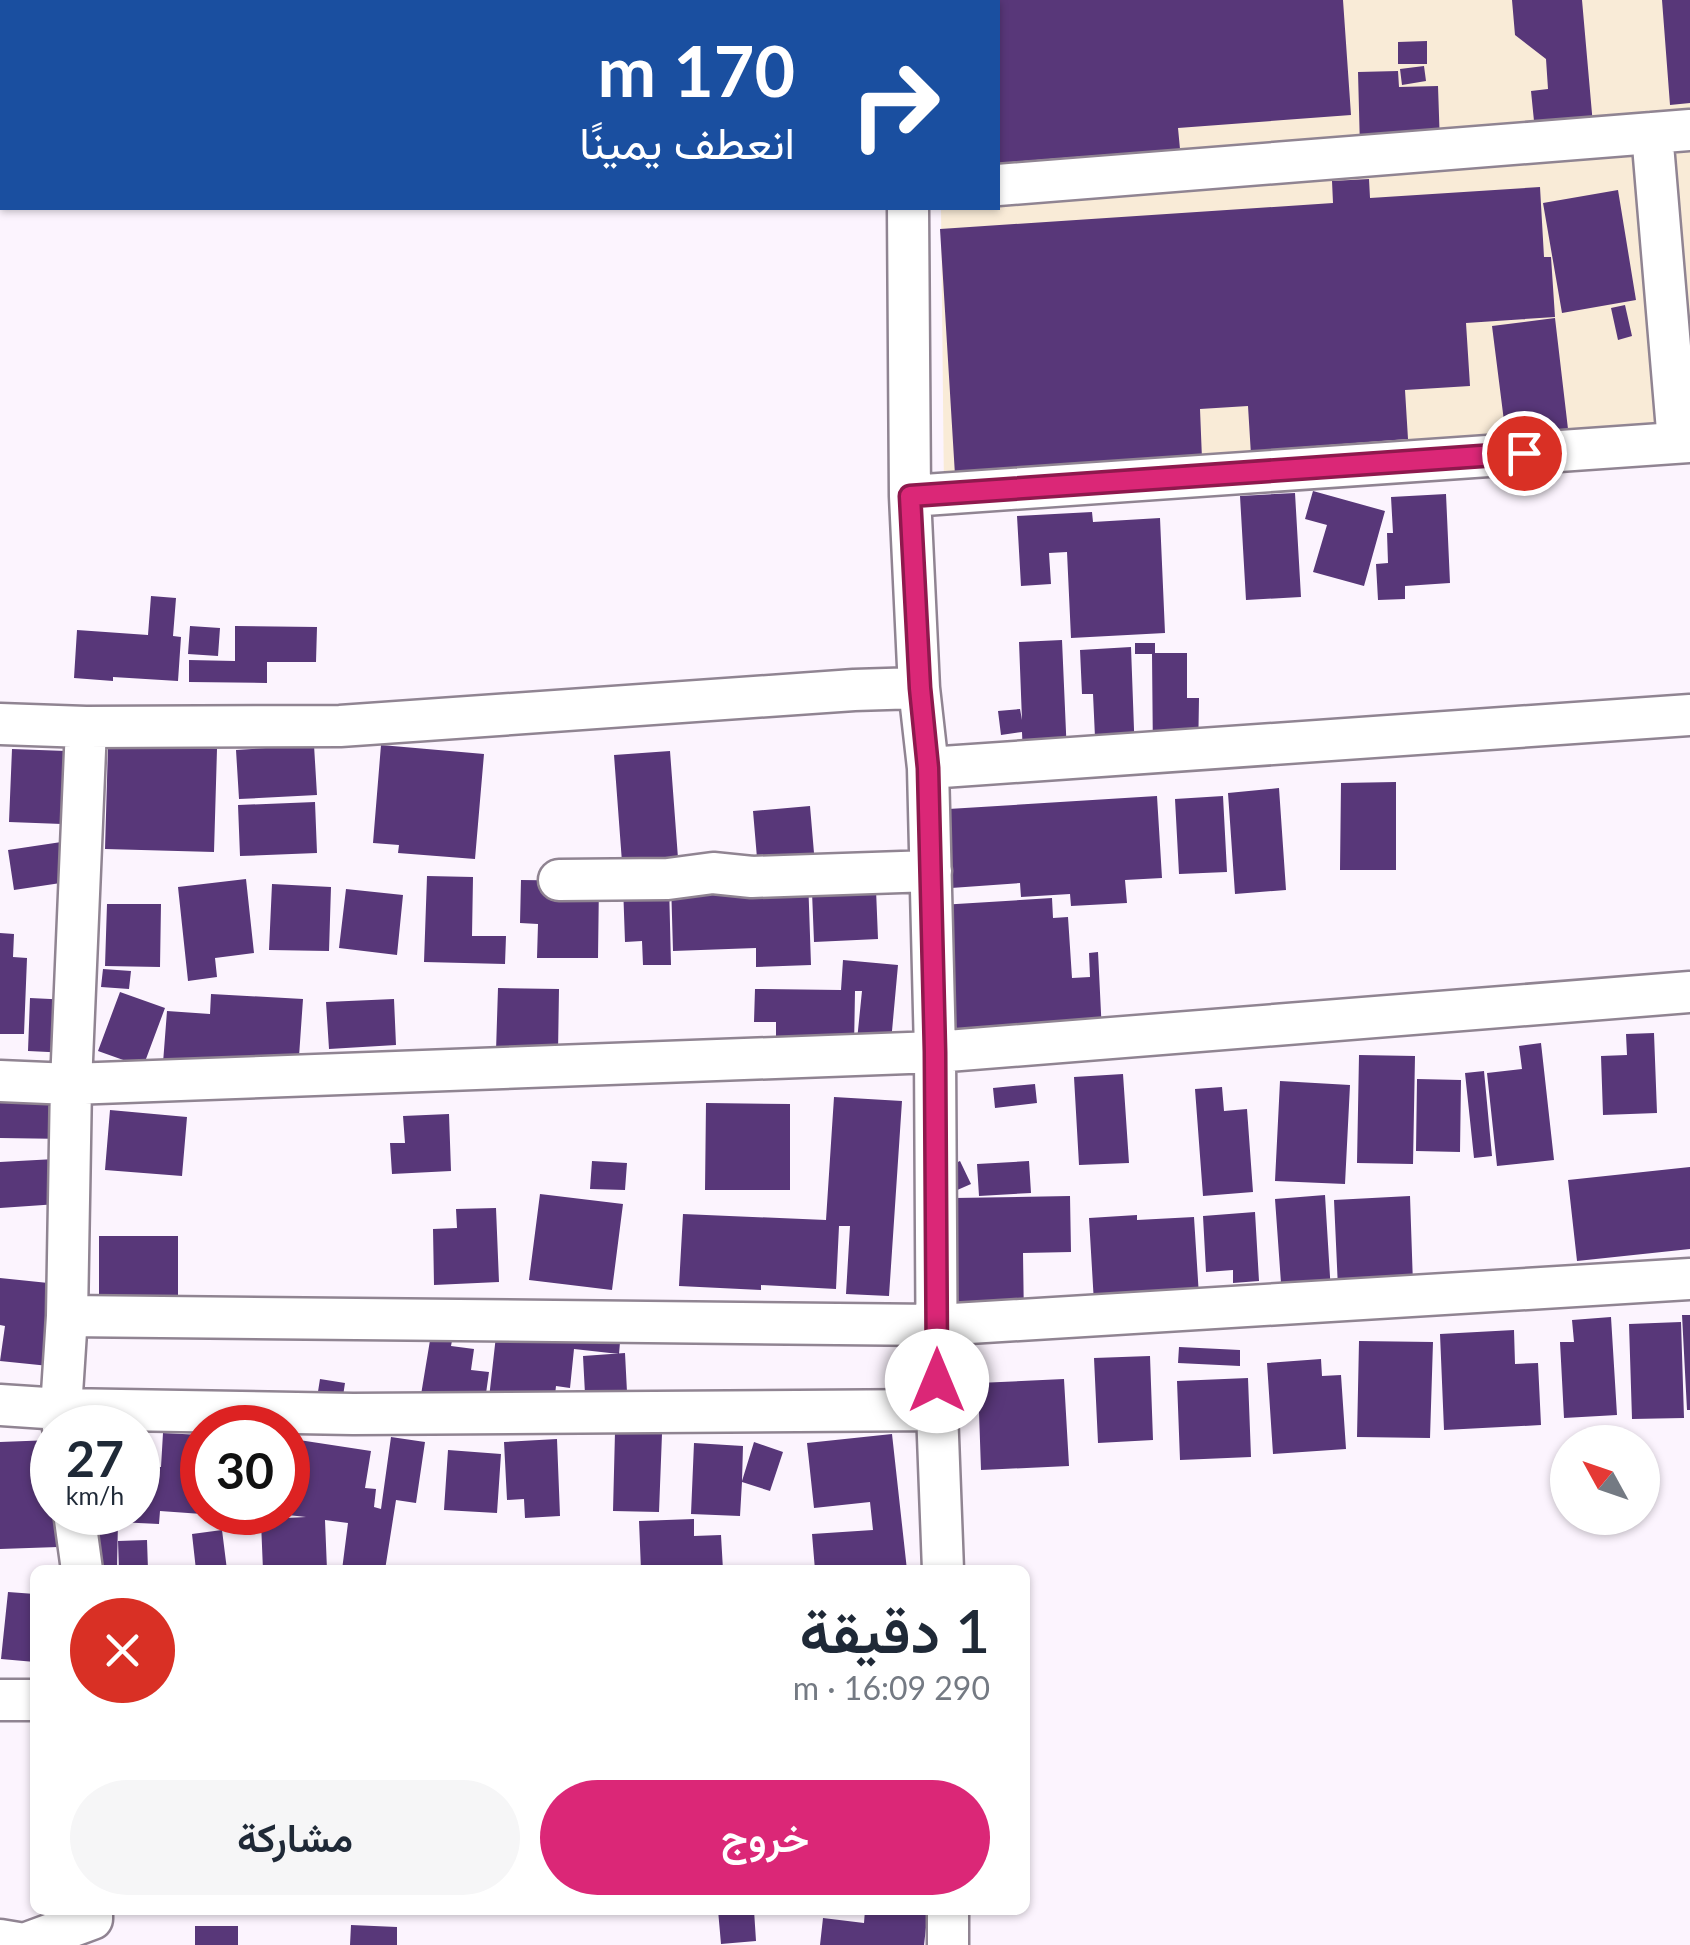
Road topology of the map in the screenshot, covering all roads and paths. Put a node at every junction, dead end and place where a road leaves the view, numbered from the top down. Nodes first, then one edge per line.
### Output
1 (1671, 132) edge
2 (1000, 185) edge
3 (908, 210) edge
4 (1684, 442) edge
5 (910, 496) junction
6 (920, 688) junction
7 (1690, 715) edge
8 (0, 724) edge
9 (86, 727) junction
10 (928, 768) junction
11 (930, 871) junction
12 (560, 880) dead end
13 (1690, 992) edge
14 (935, 1052) junction
15 (0, 1082) edge
16 (70, 1084) junction
17 (1690, 1279) edge
18 (67, 1316) junction
19 (937, 1325) junction
20 (0, 1404) edge
21 (63, 1405) edge
22 (938, 1410) junction
23 (30, 1411) edge
24 (160, 1417) edge
25 (77, 1535) edge
26 (81, 1565) edge
27 (943, 1565) edge
28 (0, 1700) edge
29 (30, 1700) edge
30 (92, 1915) edge
31 (948, 1915) edge
32 (0, 1940) edge
33 (948, 1945) edge

1 - 2 street
1 - 4 street
3 - 5 street
4 - 5 street
5 - 6 street
6 - 9 street
6 - 10 street
7 - 10 street
8 - 9 street
9 - 16 street
10 - 11 street
11 - 12 street
11 - 14 street
13 - 14 street
14 - 16 street
14 - 19 street
15 - 16 street
16 - 18 street
17 - 19 street
18 - 19 street
18 - 21 street
19 - 22 street
20 - 23 street
22 - 24 street
22 - 27 street
25 - 26 street
28 - 29 street
30 - 32 street
31 - 33 street

